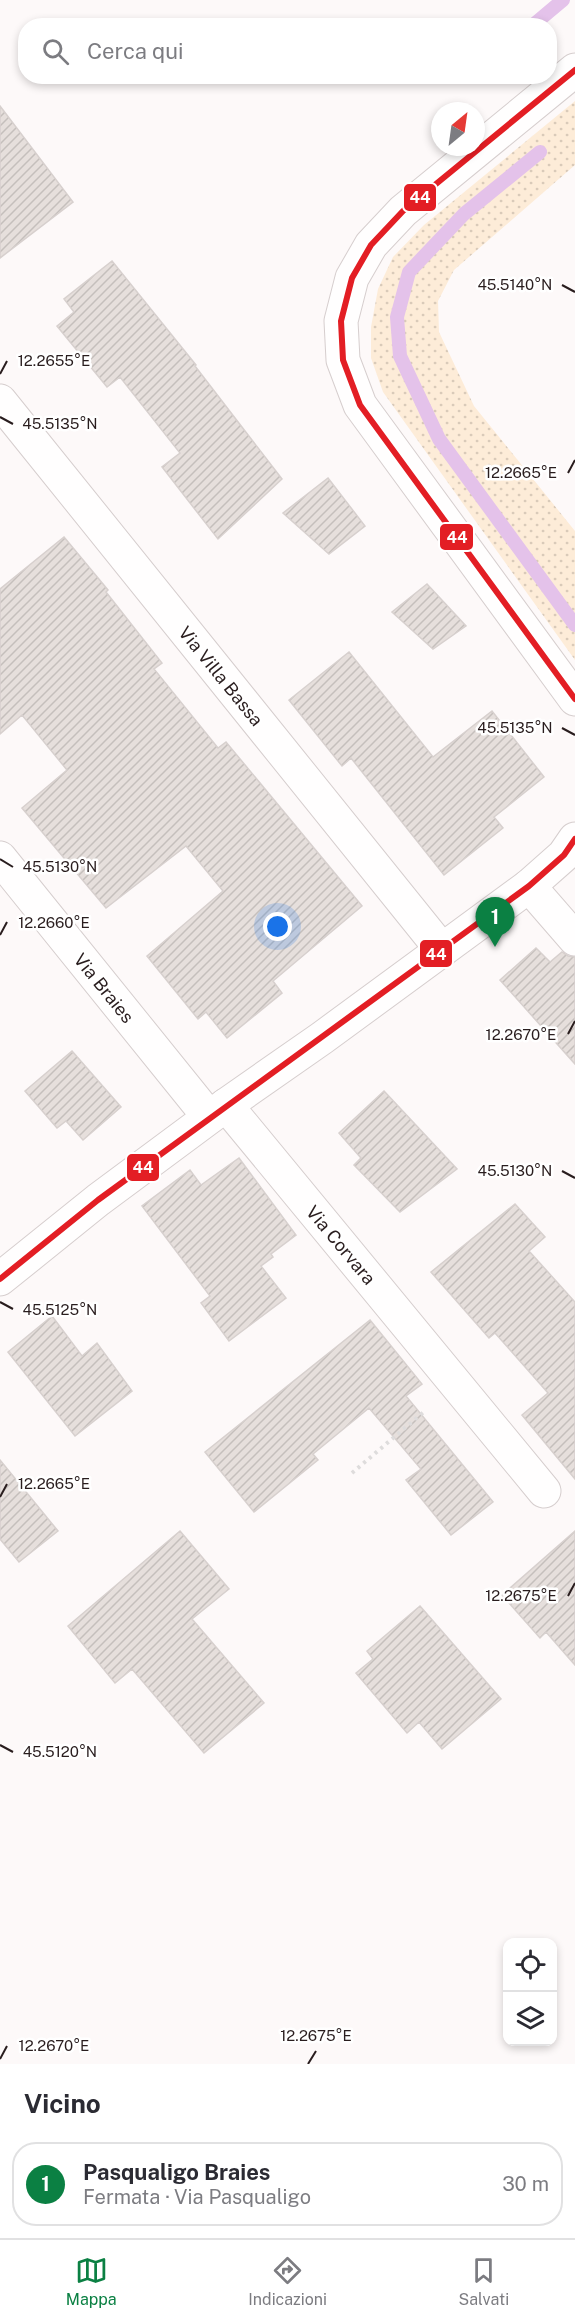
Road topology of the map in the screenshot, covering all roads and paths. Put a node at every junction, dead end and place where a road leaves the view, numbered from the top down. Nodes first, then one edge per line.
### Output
1 (575, 70) edge
2 (0, 401) edge
3 (575, 699) edge
4 (575, 839) edge
5 (0, 858) edge
6 (529, 886) junction
7 (575, 939) edge
8 (442, 950) junction
9 (217, 1111) junction
10 (0, 1279) edge
11 (456, 1384) junction
12 (352, 1473) dead end
13 (544, 1491) dead end

1 - 3 street
2 - 8 street, Via Villa Bassa
4 - 6 street
5 - 9 street, Via Braies
6 - 7 street
6 - 8 street
8 - 9 street
9 - 10 street
9 - 11 street, Via Corvara
11 - 12 path
11 - 13 street, Via Corvara

